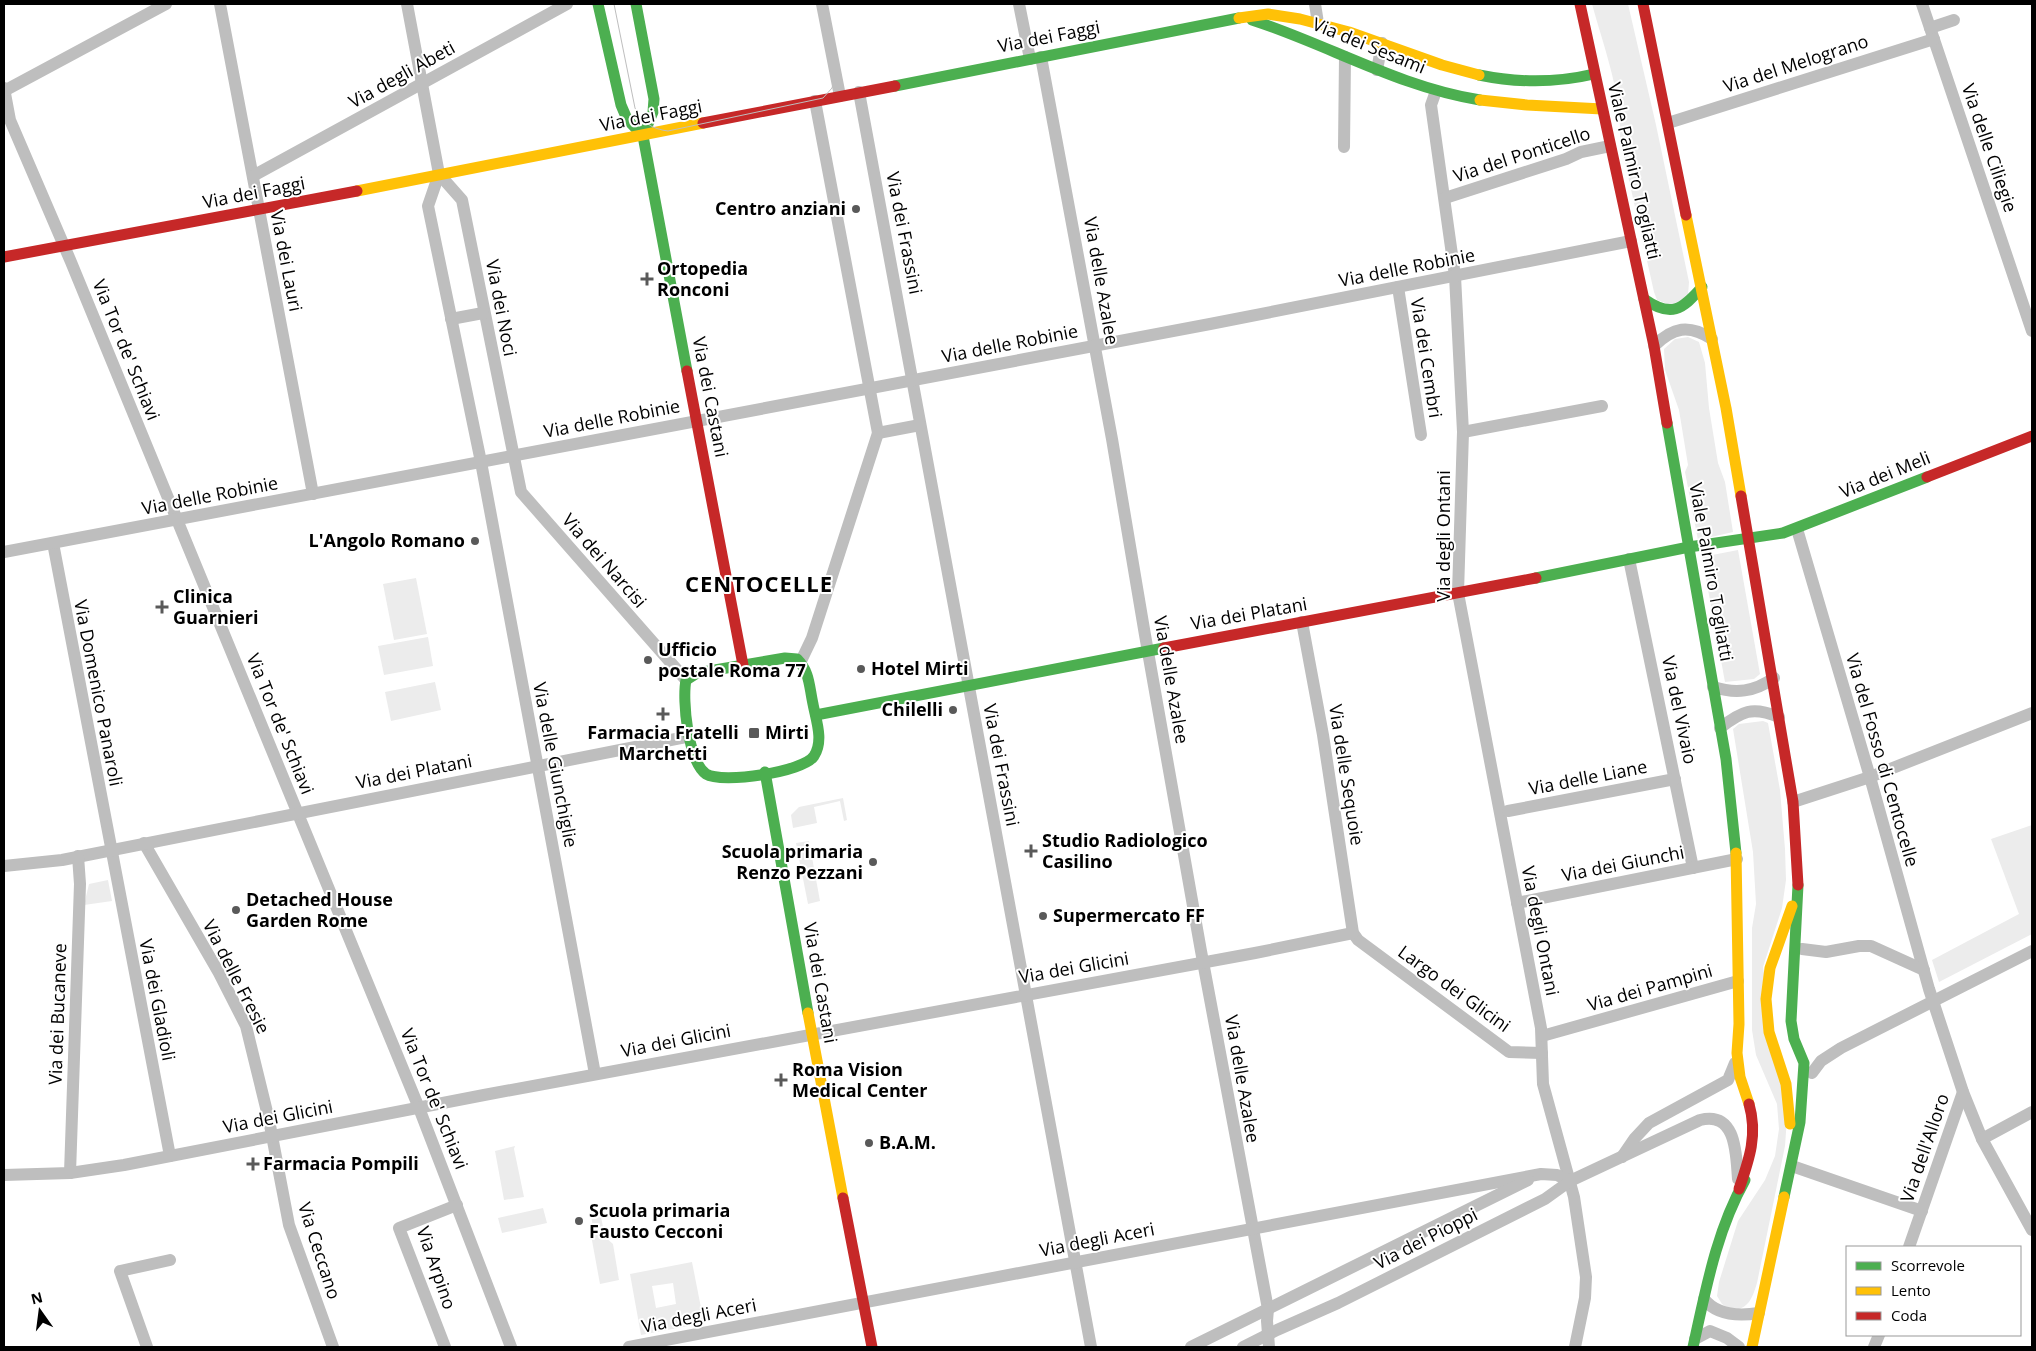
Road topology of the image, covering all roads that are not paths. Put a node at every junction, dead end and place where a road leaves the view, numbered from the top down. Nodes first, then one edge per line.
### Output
1 (166, 4) edge
2 (220, 4) edge
3 (407, 4) edge
4 (567, 4) edge
5 (598, 4) edge
6 (636, 4) edge
7 (822, 4) edge
8 (1018, 4) edge
9 (1251, 4) edge
10 (1315, 4) edge
11 (1580, 4) edge
12 (1643, 4) edge
13 (1922, 4) edge
14 (1244, 18) junction
15 (1954, 20) dead end
16 (1318, 23) junction
17 (1932, 33) junction
18 (1382, 43) junction
19 (1345, 57) junction
20 (1035, 58) junction
21 (1377, 70) junction
22 (1594, 74) junction
23 (421, 85) junction
24 (4, 90) edge
25 (1436, 91) junction
26 (860, 92) junction
27 (840, 96) junction
28 (815, 101) junction
29 (1602, 109) junction
30 (7, 121) edge
31 (1668, 123) junction
32 (643, 136) junction
33 (1610, 146) junction
34 (1344, 147) dead end
35 (439, 174) junction
36 (253, 176) junction
37 (1444, 198) junction
38 (258, 210) junction
39 (1631, 241) junction
40 (64, 246) junction
41 (4, 257) edge
42 (1455, 276) junction
43 (1398, 287) junction
44 (1702, 288) junction
45 (1644, 299) junction
46 (483, 313) junction
47 (452, 319) junction
48 (2032, 332) edge
49 (1712, 339) junction
50 (1094, 346) junction
51 (1654, 346) junction
52 (912, 380) junction
53 (869, 388) junction
54 (1602, 406) dead end
55 (697, 420) junction
56 (920, 425) junction
57 (1463, 432) junction
58 (878, 433) junction
59 (1420, 435) dead end
60 (2032, 436) edge
61 (512, 457) junction
62 (481, 462) junction
63 (313, 494) junction
64 (178, 519) junction
65 (1797, 529) junction
66 (1749, 539) junction
67 (53, 543) junction
68 (1689, 547) junction
69 (4, 552) edge
70 (1629, 559) junction
71 (1458, 593) junction
72 (1302, 622) junction
73 (1148, 650) junction
74 (800, 661) junction
75 (743, 665) junction
76 (1774, 678) junction
77 (686, 680) junction
78 (968, 684) junction
79 (1714, 687) junction
80 (2032, 713) edge
81 (816, 715) junction
82 (1779, 717) junction
83 (1720, 728) junction
84 (691, 736) junction
85 (537, 766) junction
86 (765, 772) junction
87 (1870, 777) junction
88 (1675, 779) junction
89 (1793, 802) junction
90 (1508, 811) dead end
91 (298, 812) junction
92 (144, 843) junction
93 (110, 850) junction
94 (78, 856) junction
95 (1737, 859) junction
96 (4, 866) edge
97 (1693, 868) junction
98 (1798, 893) junction
99 (1516, 903) junction
100 (1353, 933) junction
101 (1802, 948) junction
102 (2030, 955) edge
103 (1204, 963) junction
104 (1924, 970) junction
105 (1738, 981) junction
106 (1026, 994) junction
107 (1933, 1002) junction
108 (1738, 1024) junction
109 (812, 1034) junction
110 (1542, 1036) junction
111 (1542, 1053) junction
112 (1737, 1053) junction
113 (1812, 1073) junction
114 (595, 1074) junction
115 (1963, 1092) junction
116 (1803, 1093) junction
117 (420, 1108) junction
118 (2032, 1112) edge
119 (272, 1135) junction
120 (1982, 1139) junction
121 (1798, 1140) junction
122 (170, 1156) junction
123 (1622, 1157) junction
124 (1792, 1166) junction
125 (70, 1173) junction
126 (1541, 1174) junction
127 (4, 1176) edge
128 (1570, 1181) junction
129 (1739, 1189) junction
130 (457, 1205) junction
131 (1922, 1211) junction
132 (1252, 1228) junction
133 (2032, 1230) edge
134 (1909, 1246) edge
135 (170, 1260) dead end
136 (1076, 1262) junction
137 (1704, 1299) junction
138 (862, 1302) junction
139 (1268, 1309) junction
140 (1759, 1313) junction
141 (1271, 1337) edge
142 (1694, 1343) edge
143 (147, 1347) edge
144 (333, 1347) edge
145 (445, 1347) edge
146 (511, 1347) edge
147 (629, 1347) edge
148 (872, 1347) edge
149 (1091, 1347) edge
150 (1190, 1347) edge
151 (1244, 1347) edge
152 (1575, 1347) edge
153 (1739, 1347) edge
154 (1752, 1347) edge

1 - 24 street
2 - 36 street, Via dei Lauri
3 - 23 street
4 - 23 street, Via degli Abeti
5 - 32 street
6 - 32 street
7 - 27 street
8 - 20 street, Via delle Azalee
9 - 14 street
10 - 16 street
11 - 22 street, Viale Palmiro Togliatti
12 - 31 street
13 - 17 street, Via delle Ciliegie
14 - 16 street, Via dei Sesami
14 - 19 street, Via dei Sesami
14 - 20 street, Via dei Faggi
15 - 17 street, Via del Melograno
16 - 18 street, Via dei Sesami
17 - 31 street, Via del Melograno
17 - 48 street, Via delle Ciliegie
18 - 21 street
18 - 22 street, Via dei Sesami
19 - 21 street, Via dei Sesami
19 - 34 street
20 - 26 street, Via dei Faggi
20 - 50 street, Via delle Azalee
21 - 25 street, Via dei Sesami
22 - 29 street, Viale Palmiro Togliatti
23 - 35 street
23 - 36 street, Via degli Abeti
24 - 30 street, Via Tor de' Schiavi
25 - 29 street, Via dei Sesami
25 - 37 street, Via degli Ontani
26 - 27 street, Via dei Faggi
26 - 52 street, Via dei Frassini
27 - 28 street, Via dei Faggi
28 - 32 street, Via dei Faggi
28 - 53 street
29 - 33 street, Viale Palmiro Togliatti
30 - 40 street, Via Tor de' Schiavi
31 - 44 street
32 - 35 street, Via dei Faggi
32 - 55 street, Via dei Castani
33 - 37 street, Via del Ponticello
33 - 39 street, Viale Palmiro Togliatti
35 - 38 street, Via dei Faggi
35 - 46 street, Via dei Noci
35 - 47 street
36 - 38 street, Via dei Lauri
37 - 42 street, Via degli Ontani
38 - 40 street, Via dei Faggi
38 - 63 street, Via dei Lauri
39 - 42 street, Via delle Robinie
39 - 45 street, Viale Palmiro Togliatti
40 - 41 street, Via dei Faggi
40 - 64 street, Via Tor de' Schiavi
42 - 43 street, Via delle Robinie
42 - 57 street, Via degli Ontani
43 - 50 street, Via delle Robinie
43 - 59 street, Via dei Cembri
44 - 45 street
44 - 49 street
45 - 51 street, Viale Palmiro Togliatti
46 - 47 street
46 - 61 street, Via dei Noci
47 - 62 street
49 - 51 street
49 - 66 street
50 - 52 street, Via delle Robinie
50 - 73 street, Via delle Azalee
51 - 68 street, Viale Palmiro Togliatti
52 - 53 street, Via delle Robinie
52 - 56 street, Via dei Frassini
53 - 55 street, Via delle Robinie
53 - 58 street
54 - 57 street
55 - 61 street, Via delle Robinie
55 - 75 street, Via dei Castani
56 - 58 street
56 - 78 street, Via dei Frassini
57 - 71 street, Via degli Ontani
58 - 74 street
60 - 65 street, Via dei Meli
61 - 62 street, Via delle Robinie
61 - 77 street, Via dei Narcisi
62 - 63 street, Via delle Robinie
62 - 85 street, Via delle Giunchiglie
63 - 64 street, Via delle Robinie
64 - 67 street, Via delle Robinie
64 - 91 street, Via Tor de' Schiavi
65 - 66 street, Via dei Meli
65 - 87 street, Via del Fosso di Centocelle
66 - 68 street, Via dei Meli
66 - 76 street
67 - 69 street, Via delle Robinie
67 - 93 street, Via Domenico Panaroli
68 - 70 street, Via dei Platani
68 - 79 street, Viale Palmiro Togliatti
70 - 71 street, Via dei Platani
70 - 88 street, Via del Vivaio
71 - 72 street, Via dei Platani
71 - 99 street, Via degli Ontani
72 - 73 street, Via dei Platani
72 - 100 street, Via delle Sequoie
73 - 78 street, Via dei Platani
73 - 103 street, Via delle Azalee
74 - 75 street
74 - 81 street
75 - 77 street
76 - 79 street, Viale Palmiro Togliatti
76 - 82 street
77 - 84 street
78 - 81 street, Via dei Platani
78 - 106 street, Via dei Frassini
79 - 83 street, Viale Palmiro Togliatti
80 - 87 street
81 - 86 street
82 - 83 street
82 - 89 street
83 - 95 street, Viale Palmiro Togliatti
84 - 85 street, Via dei Platani
84 - 86 street
85 - 91 street, Via dei Platani
85 - 114 street, Via delle Giunchiglie
86 - 109 street, Via dei Castani
87 - 89 street
87 - 104 street, Via del Fosso di Centocelle
88 - 90 street, Via delle Liane
88 - 97 street, Via del Vivaio
89 - 98 street
91 - 92 street, Via dei Platani
91 - 117 street, Via Tor de' Schiavi
92 - 93 street, Via dei Platani
92 - 119 street, Via delle Fresie
93 - 94 street, Via dei Platani
93 - 122 street, Via dei Gladioli
94 - 96 street
94 - 125 street, Via dei Bucaneve
95 - 97 street, Via dei Giunchi
95 - 105 street, Viale Palmiro Togliatti
97 - 99 street, Via dei Giunchi
98 - 101 street
98 - 116 street
98 - 121 street
98 - 124 street
99 - 110 street, Via degli Ontani
100 - 103 street, Via dei Glicini
100 - 111 street, Largo dei Glicini
101 - 104 street
101 - 113 street
102 - 107 street
103 - 106 street, Via dei Glicini
103 - 132 street, Via delle Azalee
104 - 107 street, Via del Fosso di Centocelle
105 - 108 street, Viale Palmiro Togliatti
105 - 110 street, Via dei Pampini
106 - 109 street, Via dei Glicini
106 - 136 street, Via dei Frassini
107 - 113 street
107 - 115 street, Via dell'Alloro
108 - 112 street, Viale Palmiro Togliatti
108 - 129 street, Viale Palmiro Togliatti
109 - 114 street, Via dei Glicini
109 - 138 street, Via dei Castani
110 - 111 street, Via degli Ontani
111 - 128 street, Via degli Ontani
112 - 123 street
112 - 129 street, Viale Palmiro Togliatti
113 - 116 street
114 - 117 street, Via dei Glicini
115 - 120 street
115 - 131 street, Via dell'Alloro
116 - 121 street
117 - 119 street, Via dei Glicini
117 - 130 street, Via Tor de' Schiavi
118 - 120 street
119 - 122 street, Via dei Glicini
119 - 144 street, Via Ceccano
120 - 133 street
121 - 124 street
122 - 125 street, Via dei Glicini
123 - 128 street, Via dei Pioppi
123 - 129 street, Via dei Pioppi
124 - 131 street
124 - 140 street
125 - 127 street, Via dei Glicini
126 - 128 street, Via degli Aceri
126 - 132 street, Via degli Aceri
126 - 139 street, Via dei Pioppi
128 - 141 street, Via dei Pioppi
128 - 152 street, Via degli Ontani
129 - 137 street, Viale Palmiro Togliatti
130 - 145 street, Via Arpino
130 - 146 street, Via Tor de' Schiavi
131 - 134 street, Via dell'Alloro
132 - 136 street, Via degli Aceri
132 - 139 street, Via delle Azalee
135 - 143 street
136 - 138 street, Via degli Aceri
136 - 149 street, Via dei Frassini
137 - 140 street
137 - 142 street, Viale Palmiro Togliatti
138 - 147 street, Via degli Aceri
138 - 148 street, Via dei Castani
139 - 141 street, Via delle Azalee
139 - 150 street, Via dei Pioppi
140 - 154 street
141 - 151 street, Via dei Pioppi
142 - 153 street, Viale Palmiro Togliatti

